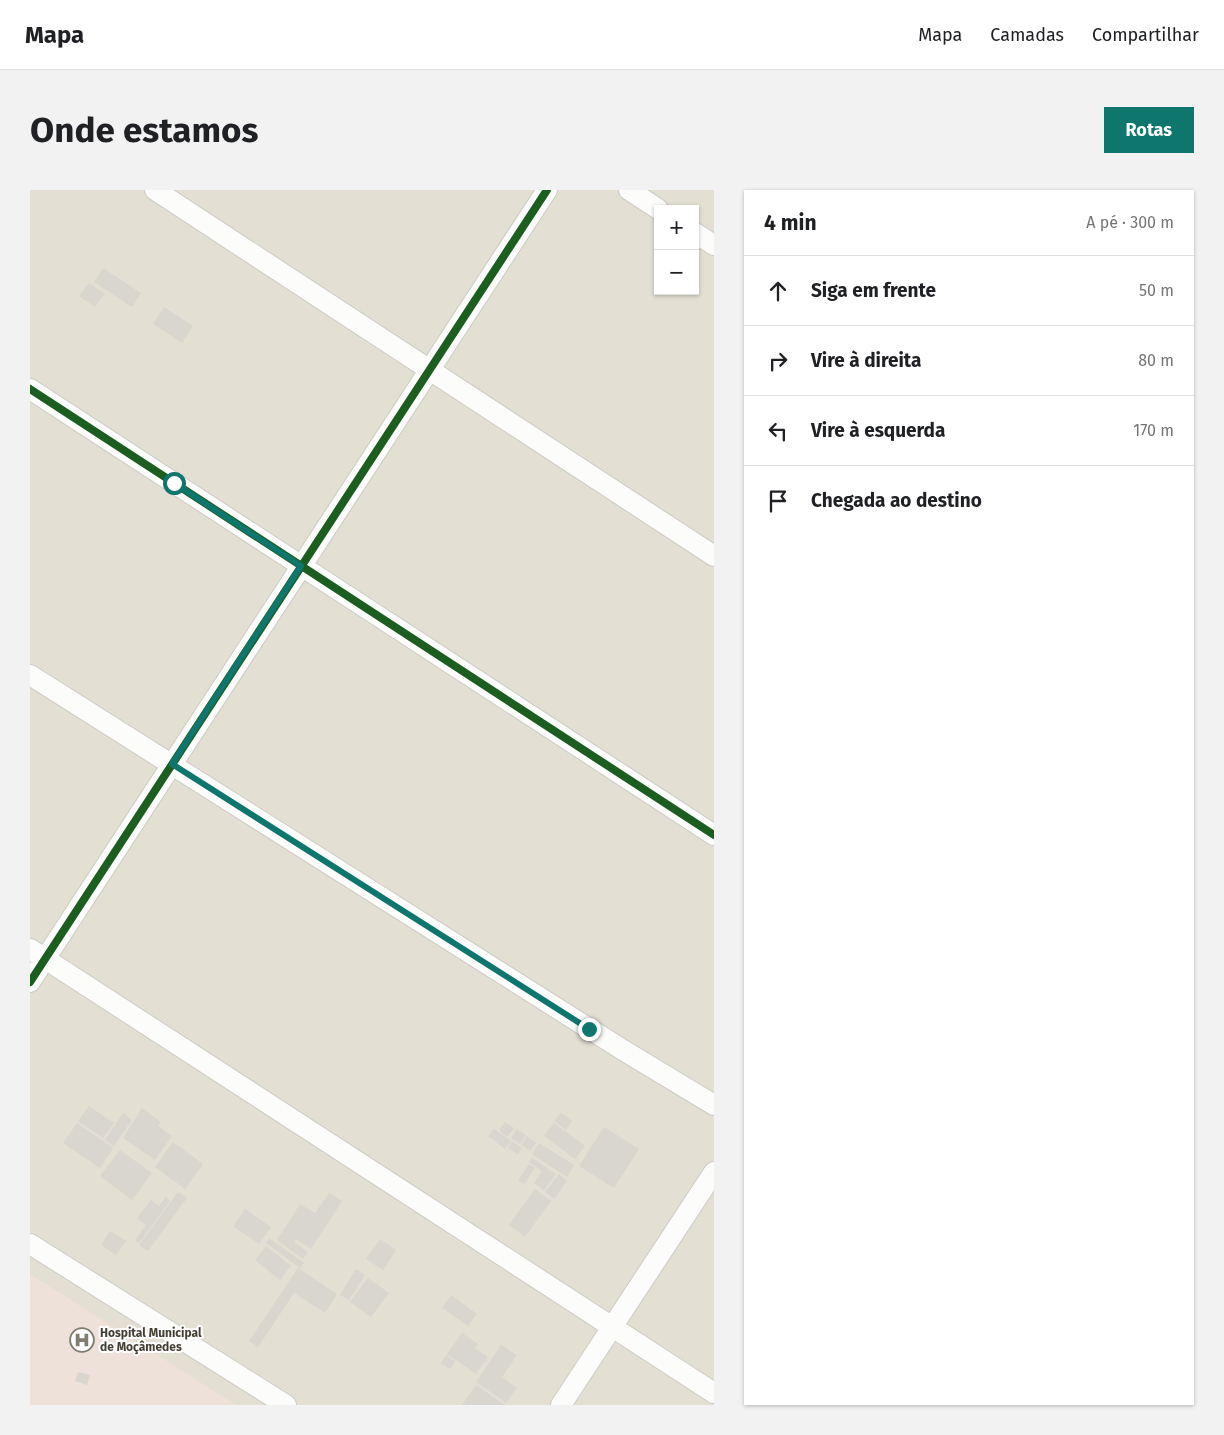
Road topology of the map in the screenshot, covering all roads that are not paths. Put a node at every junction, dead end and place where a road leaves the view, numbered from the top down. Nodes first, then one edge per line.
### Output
1 (155, 190) edge
2 (548, 190) edge
3 (629, 190) edge
4 (654, 206) edge
5 (699, 236) edge
6 (714, 245) edge
7 (430, 370) junction
8 (30, 389) edge
9 (714, 556) edge
10 (301, 566) junction
11 (30, 675) edge
12 (172, 764) junction
13 (714, 834) edge
14 (38, 954) edge
15 (30, 982) edge
16 (714, 1105) edge
17 (714, 1172) edge
18 (30, 1244) edge
19 (613, 1327) junction
20 (714, 1393) edge
21 (286, 1405) edge
22 (562, 1405) edge

1 - 7 street
2 - 7 street
3 - 4 street
5 - 6 street
7 - 9 street
7 - 10 street
8 - 10 street
10 - 12 street
10 - 13 street
11 - 12 street
12 - 14 street
12 - 16 street
14 - 15 street
14 - 19 street
17 - 19 street
18 - 21 street
19 - 20 street
19 - 22 street

